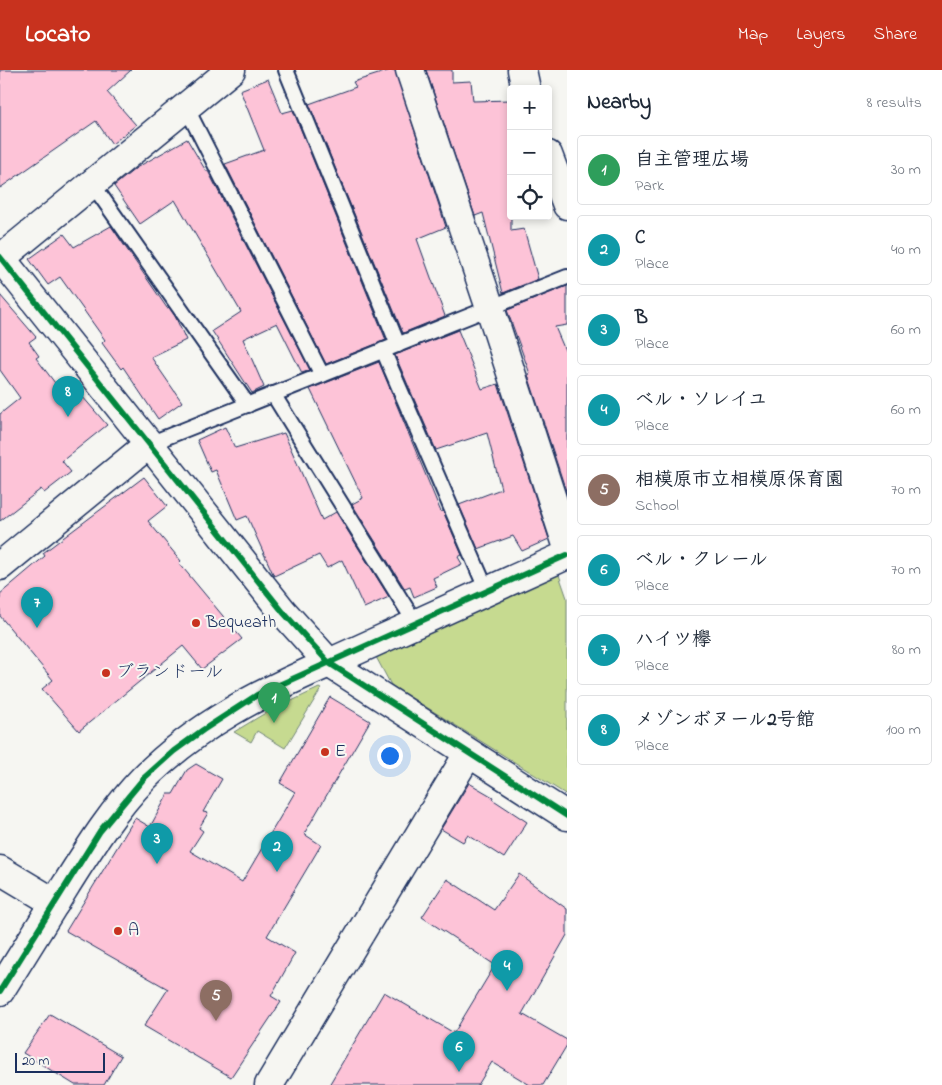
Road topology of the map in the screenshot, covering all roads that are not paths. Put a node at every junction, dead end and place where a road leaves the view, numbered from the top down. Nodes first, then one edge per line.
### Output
1 (231, 70) edge
2 (286, 70) edge
3 (410, 70) edge
4 (522, 70) edge
5 (525, 85) edge
6 (186, 107) junction
7 (552, 166) edge
8 (91, 182) junction
9 (567, 205) edge
10 (0, 258) edge
11 (567, 277) edge
12 (490, 308) junction
13 (398, 345) junction
14 (383, 350) junction
15 (322, 375) junction
16 (273, 394) junction
17 (248, 405) junction
18 (149, 444) junction
19 (567, 545) edge
20 (567, 555) edge
21 (0, 566) edge
22 (487, 591) junction
23 (416, 624) junction
24 (329, 663) junction
25 (468, 754) junction
26 (567, 816) edge
27 (0, 870) edge
28 (55, 903) junction
29 (0, 991) edge
30 (269, 1085) edge

1 - 6 street
2 - 13 lane
3 - 12 street
4 - 5 street
6 - 8 street
6 - 15 lane
7 - 9 street
8 - 10 street
8 - 17 lane
10 - 18 street
11 - 12 lane
12 - 13 lane
12 - 19 street
13 - 14 lane
14 - 15 lane
14 - 22 lane
15 - 16 lane
16 - 17 lane
16 - 23 lane
17 - 18 lane
18 - 21 street
18 - 24 street
20 - 22 street
22 - 23 street
23 - 24 street
24 - 25 street
24 - 28 street
25 - 26 street
25 - 30 street
27 - 28 street
28 - 29 street

